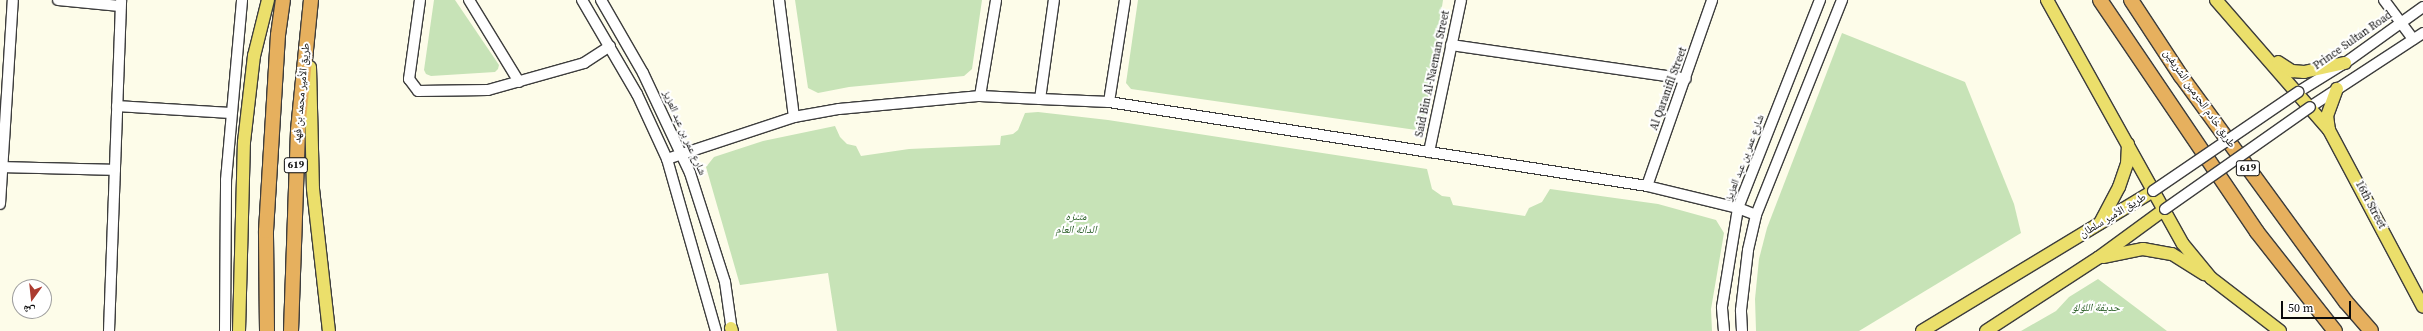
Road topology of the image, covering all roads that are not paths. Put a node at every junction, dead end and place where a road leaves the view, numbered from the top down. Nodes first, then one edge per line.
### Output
1 (13, 0) edge
2 (58, 0) edge
3 (242, 0) edge
4 (268, 0) edge
5 (283, 0) edge
6 (312, 0) edge
7 (420, 0) edge
8 (469, 0) edge
9 (582, 0) edge
10 (601, 0) edge
11 (779, 0) edge
12 (996, 0) edge
13 (1054, 0) edge
14 (1125, 0) edge
15 (1461, 0) edge
16 (1712, 0) edge
17 (1820, 0) edge
18 (1842, 0) edge
19 (2048, 0) edge
20 (2100, 0) edge
21 (2131, 0) edge
22 (2216, 0) edge
23 (2384, 0) edge
24 (121, 3) edge
25 (2422, 8) edge
26 (2401, 22) junction
27 (2423, 33) edge
28 (2413, 39) junction
29 (2256, 43) junction
30 (1451, 45) junction
31 (610, 46) junction
32 (2345, 63) junction
33 (1686, 79) junction
34 (519, 82) junction
35 (2337, 89) junction
36 (2298, 92) junction
37 (980, 96) junction
38 (1040, 99) junction
39 (1109, 102) junction
40 (117, 106) junction
41 (2310, 107) junction
42 (230, 113) junction
43 (794, 117) junction
44 (2329, 130) junction
45 (2128, 144) junction
46 (2, 152) edge
47 (1429, 152) junction
48 (682, 154) junction
49 (667, 159) junction
50 (2, 167) junction
51 (115, 170) junction
52 (1647, 186) junction
53 (2154, 191) junction
54 (0, 204) edge
55 (1738, 208) junction
56 (2165, 209) junction
57 (1756, 216) junction
58 (2100, 224) junction
59 (2098, 258) junction
60 (2211, 278) junction
61 (2423, 307) edge
62 (732, 330) edge
63 (1742, 330) edge
64 (109, 331) edge
65 (225, 331) edge
66 (239, 331) edge
67 (267, 331) edge
68 (291, 331) edge
69 (329, 331) edge
70 (716, 331) edge
71 (1724, 331) edge
72 (1922, 331) edge
73 (1986, 331) edge
74 (2280, 331) edge
75 (2335, 331) edge
76 (2371, 331) edge

1 - 46 street
2 - 24 street
3 - 42 street
4 - 66 main road
5 - 67 highway, 619
6 - 68 highway, طريق الأمير محمد بن فهد / 619
6 - 69 main road
7 - 34 street
8 - 34 street
9 - 31 street
10 - 48 street, شارع عمر بن عبد العزيز
11 - 43 street
12 - 37 street
13 - 38 street
14 - 39 street
15 - 30 street, Said Bin Al-Naeman Street
16 - 33 street, Al Qaranifil Street
17 - 55 street, شارع عمر بن عبد العزيز
18 - 57 street
19 - 45 main road
20 - 75 highway, 619
21 - 76 highway, طريق خادم الحرمين الشريفين / 619
22 - 29 main road
23 - 26 street
24 - 40 street
25 - 26 street, Prince Sultan Road
26 - 28 street
26 - 32 street, Prince Sultan Road
27 - 28 street
28 - 35 street
29 - 32 main road
29 - 36 main road, 16th Street
30 - 33 street
30 - 47 street, Said Bin Al-Naeman Street
31 - 34 street
31 - 49 street
32 - 36 street, Prince Sultan Road
33 - 52 street, Al Qaranifil Street
35 - 41 street
35 - 44 main road
36 - 41 main road, 16th Street
36 - 53 street, طريق الأمير سلطان, bridge
37 - 38 street
37 - 43 street
38 - 39 street
39 - 47 street
40 - 42 street
40 - 51 street
41 - 44 main road, 16th Street
41 - 56 street, bridge
42 - 65 street
43 - 48 street
44 - 61 main road, 16th Street
45 - 53 main road
45 - 58 main road
46 - 50 street
47 - 52 street
48 - 49 street
48 - 62 street, شارع عمر بن عبد العزيز
49 - 70 street
50 - 51 street
50 - 54 street
51 - 64 street
52 - 55 street
53 - 56 main road
53 - 58 main road, طريق الأمير سلطان
55 - 57 street
55 - 71 street, شارع عمر بن عبد العزيز
56 - 59 main road, طريق الأمير سلطان
56 - 60 main road
57 - 63 street
58 - 72 main road, طريق الأمير سلطان
59 - 60 main road
59 - 73 main road, طريق الأمير سلطان
60 - 74 main road

